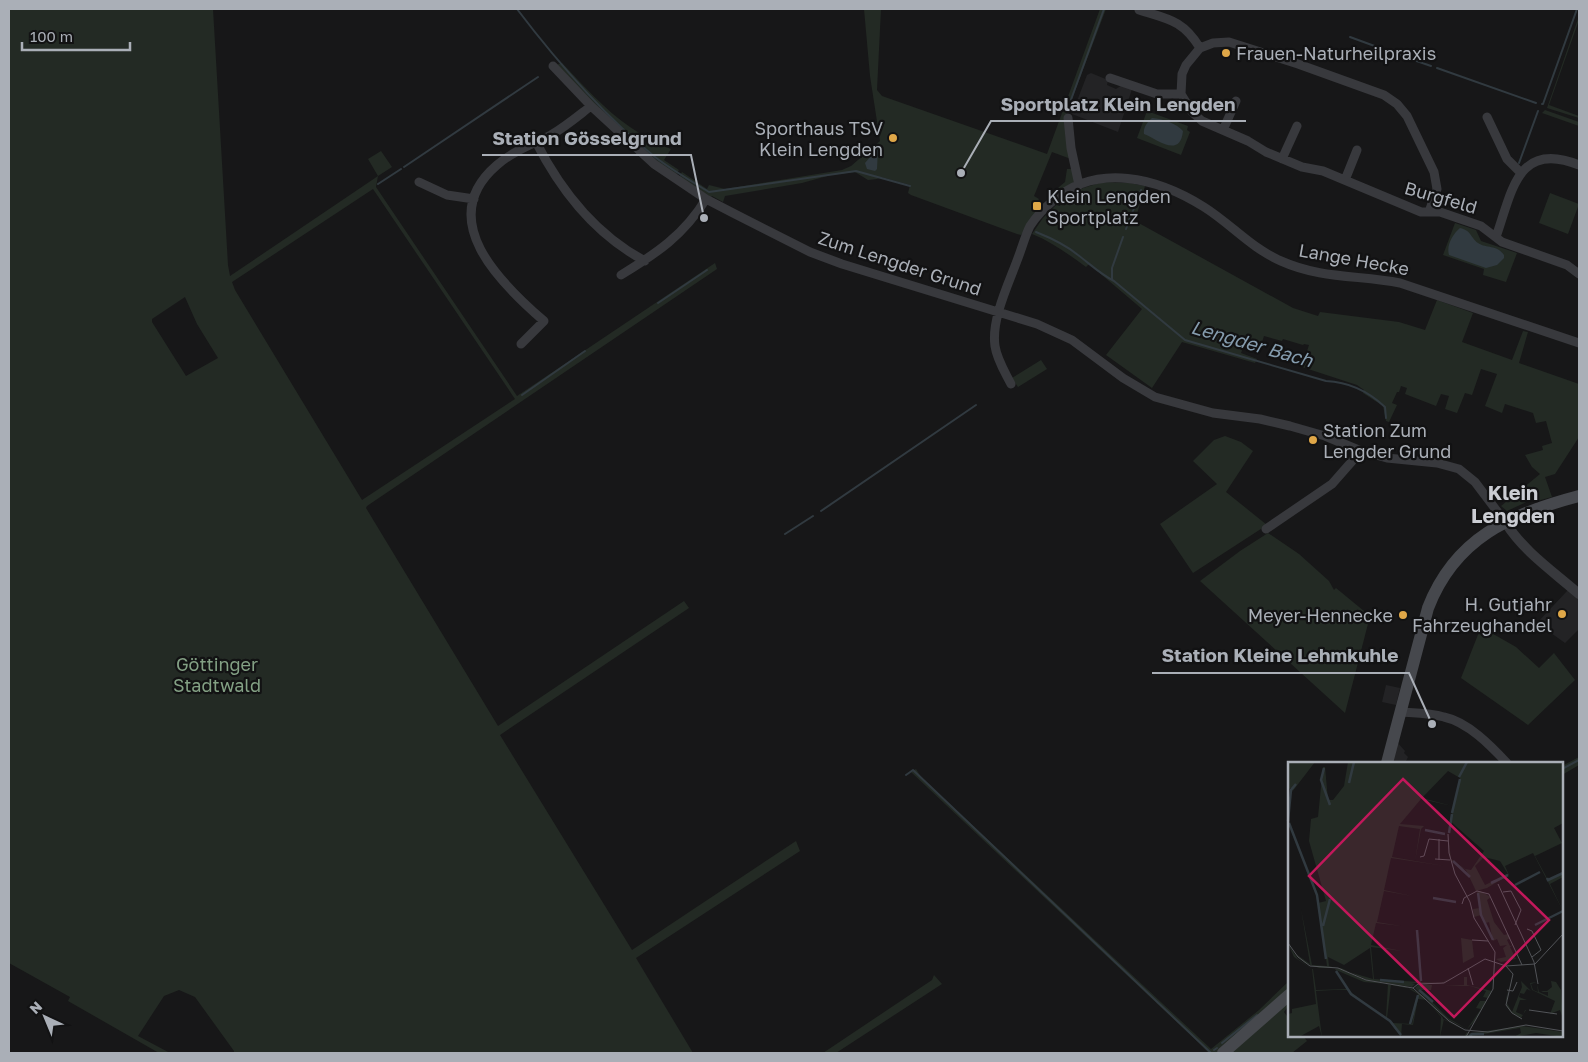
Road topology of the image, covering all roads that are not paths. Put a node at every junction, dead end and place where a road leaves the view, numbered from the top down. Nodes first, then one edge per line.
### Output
1 (1139, 10) edge
2 (1200, 48) junction
3 (554, 66) dead end
4 (1110, 78) dead end
5 (1181, 94) junction
6 (1236, 101) dead end
7 (591, 106) junction
8 (1487, 117) dead end
9 (1068, 118) dead end
10 (1296, 126) dead end
11 (1224, 130) junction
12 (536, 142) junction
13 (1357, 150) dead end
14 (1282, 159) junction
15 (1579, 165) edge
16 (1520, 172) junction
17 (1345, 180) junction
18 (419, 182) dead end
19 (1079, 185) junction
20 (474, 199) junction
21 (706, 199) junction
22 (1429, 212) junction
23 (1496, 237) junction
24 (645, 260) junction
25 (1579, 274) edge
26 (621, 275) dead end
27 (999, 312) junction
28 (1579, 343) edge
29 (522, 344) dead end
30 (1011, 384) dead end
31 (1361, 451) junction
32 (1579, 496) edge
33 (1506, 523) junction
34 (1266, 529) dead end
35 (1579, 594) edge
36 (1400, 712) junction
37 (1387, 762) edge
38 (1506, 762) edge
39 (1288, 996) edge
40 (1223, 1053) edge

1 - 2 street
2 - 5 street
2 - 22 street
3 - 7 street, Zum Lengder Grund
4 - 5 street
5 - 11 street, Burgfeld
6 - 11 street
7 - 12 street
7 - 21 street, Zum Lengder Grund
8 - 16 street
9 - 19 street
10 - 14 street
11 - 14 street, Burgfeld
12 - 20 street
12 - 24 street
13 - 17 street
14 - 17 street, Burgfeld
15 - 16 street
16 - 23 street
17 - 22 street, Burgfeld
18 - 20 street
19 - 27 street, Lange Hecke
19 - 28 street, Lange Hecke
20 - 29 street
21 - 24 street
21 - 27 street, Zum Lengder Grund
22 - 23 street, Burgfeld
23 - 25 street, Burgfeld
24 - 26 street
27 - 30 street, Zum Lengder Grund
27 - 31 street, Zum Lengder Grund
31 - 33 street, Zum Lengder Grund
31 - 34 street
32 - 33 main road
33 - 35 street
33 - 36 main road
36 - 37 main road
36 - 38 street
39 - 40 main road

